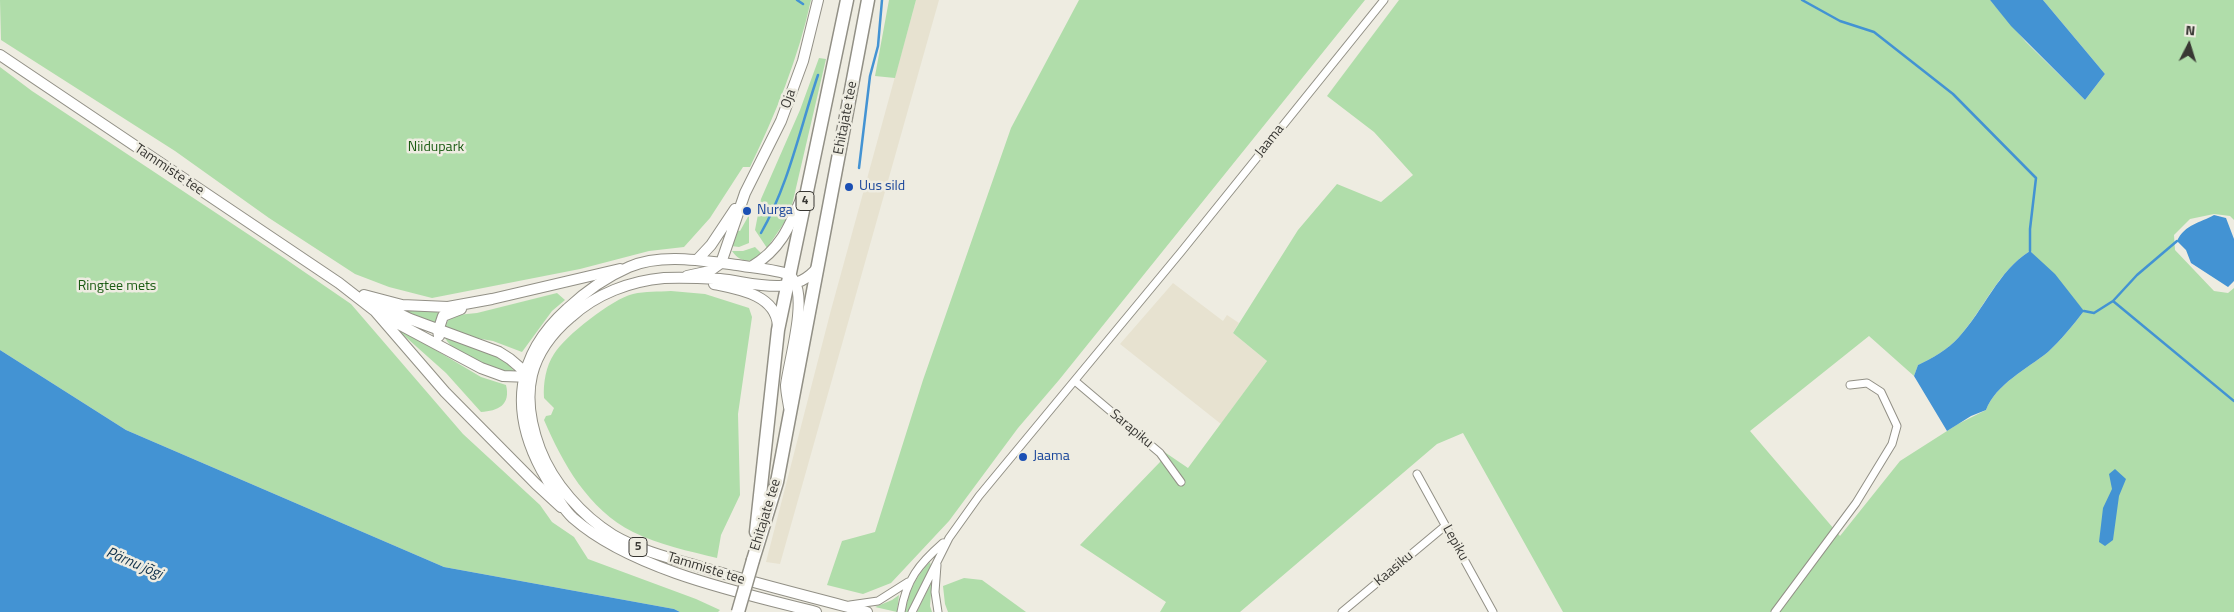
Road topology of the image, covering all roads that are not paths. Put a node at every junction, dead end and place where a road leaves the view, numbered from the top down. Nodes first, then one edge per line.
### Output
1 (818, 0) edge
2 (847, 0) edge
3 (868, 0) edge
4 (1384, 0) edge
5 (0, 55) edge
6 (833, 74) junction
7 (745, 194) junction
8 (697, 260) junction
9 (721, 263) junction
10 (630, 267) junction
11 (751, 267) junction
12 (818, 268) junction
13 (679, 278) junction
14 (790, 281) junction
15 (339, 283) junction
16 (364, 295) junction
17 (492, 299) junction
18 (375, 311) junction
19 (778, 330) junction
20 (438, 331) junction
21 (446, 349) junction
22 (527, 376) junction
23 (1075, 381) junction
24 (1850, 385) dead end
25 (789, 412) junction
26 (1417, 474) dead end
27 (1181, 482) dead end
28 (571, 516) junction
29 (1445, 526) junction
30 (949, 538) junction
31 (938, 558) junction
32 (753, 560) junction
33 (910, 580) junction
34 (844, 606) junction
35 (738, 612) edge
36 (816, 612) edge
37 (867, 612) edge
38 (901, 612) edge
39 (912, 612) edge
40 (938, 612) edge
41 (1342, 612) edge
42 (1493, 612) edge
43 (1775, 612) edge

1 - 7 main road, Oja
2 - 6 highway, Ehitajate tee / 4
3 - 12 highway, Ehitajate tee / 4
4 - 23 street, Jaama
5 - 15 main road, Tammiste tee
6 - 11 main road
6 - 14 highway, Ehitajate tee / 4
7 - 8 main road, Oja
7 - 9 main road, Oja
8 - 9 main road, 5
8 - 10 main road, 5
9 - 11 main road, 5
9 - 13 main road
10 - 17 main road
10 - 22 main road, 5
11 - 14 main road, 5
12 - 14 main road
12 - 25 highway, Ehitajate tee / 4
13 - 14 main road, 5
13 - 19 main road
13 - 22 main road, 5
14 - 19 highway, Ehitajate tee / 4
14 - 25 main road
15 - 16 main road
15 - 18 main road
16 - 17 main road
16 - 20 main road
17 - 20 main road
18 - 21 main road
18 - 28 main road
19 - 32 highway, Ehitajate tee / 4
20 - 21 main road
20 - 22 main road
21 - 22 main road
22 - 28 main road, 5
22 - 34 main road, Tammiste tee / 5
23 - 27 street, Sarapiku
23 - 30 street, Jaama
24 - 43 street
25 - 32 highway, Ehitajate tee / 4
26 - 29 street, Lepiku
28 - 36 main road, Tammiste tee / 5
29 - 41 street, Kaasiku
29 - 42 street, Lepiku
30 - 31 street, Jaama
30 - 33 street, Jaama
31 - 39 street, Jaama
31 - 40 street, Jaama
32 - 35 highway, 4, bridge
33 - 34 street, Jaama
33 - 38 street, Jaama
34 - 37 main road, Tammiste tee / 5

